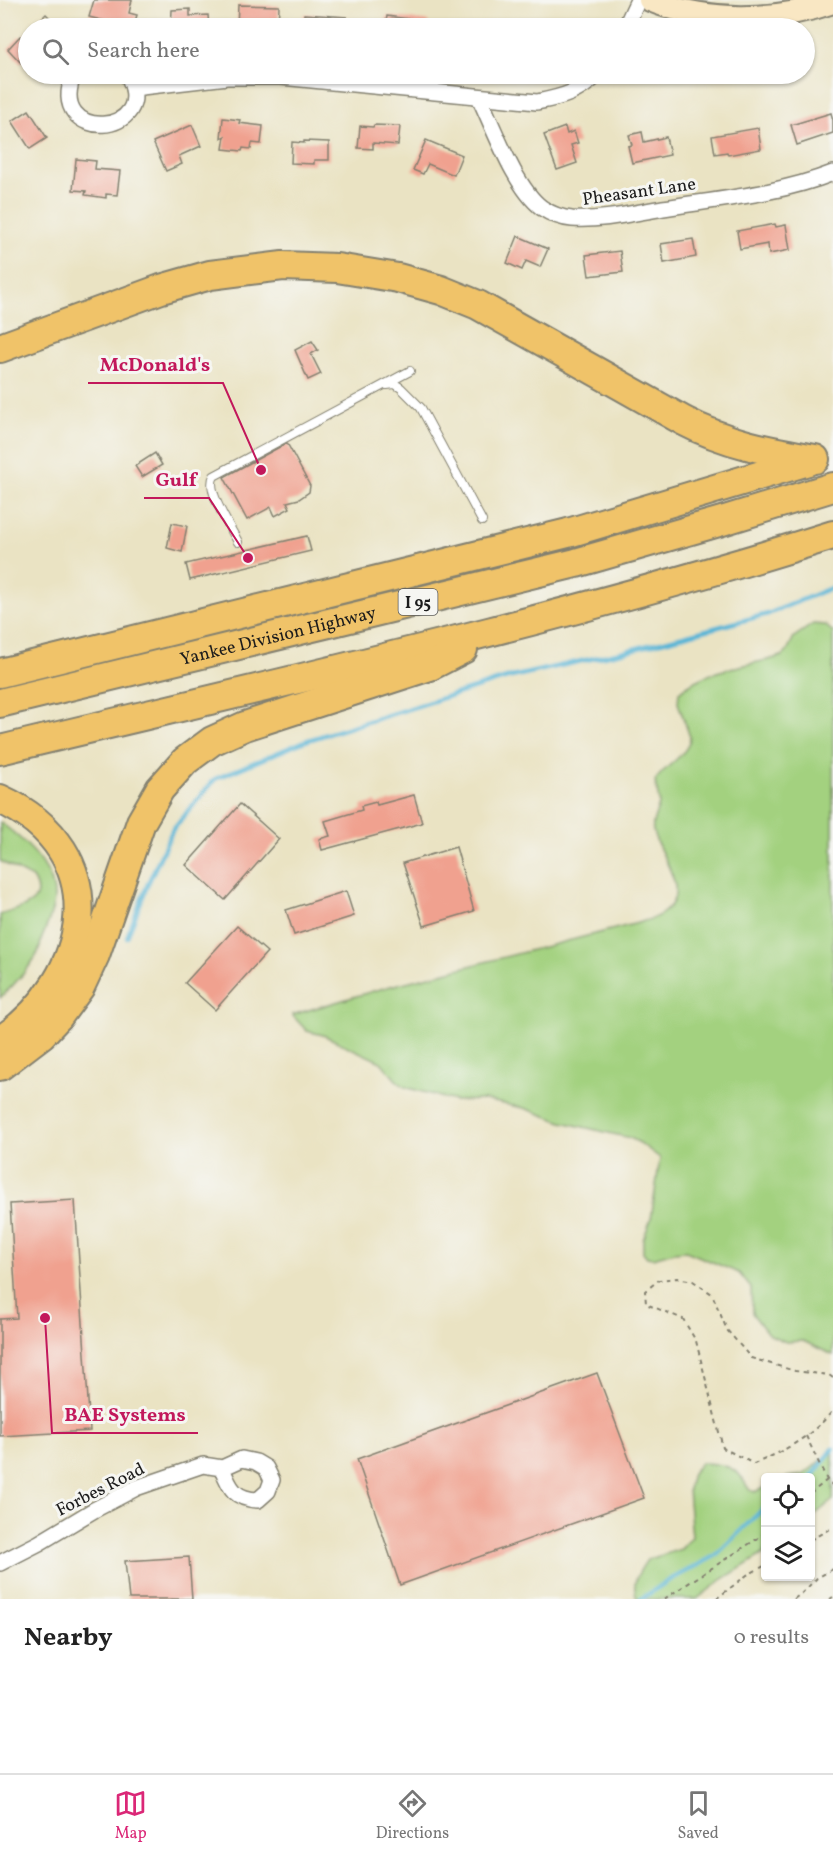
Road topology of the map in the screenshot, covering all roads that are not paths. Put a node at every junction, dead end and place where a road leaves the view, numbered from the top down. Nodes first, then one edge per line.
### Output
1 (638, 0) edge
2 (650, 0) edge
3 (833, 2) edge
4 (630, 18) edge
5 (70, 84) edge
6 (131, 84) edge
7 (349, 84) edge
8 (585, 84) edge
9 (479, 97) junction
10 (833, 173) edge
11 (0, 348) edge
12 (410, 372) dead end
13 (383, 386) junction
14 (824, 456) edge
15 (833, 487) edge
16 (482, 521) dead end
17 (833, 535) edge
18 (238, 542) dead end
19 (505, 628) junction
20 (0, 673) edge
21 (0, 703) edge
22 (0, 750) edge
23 (0, 799) edge
24 (0, 1041) edge
25 (0, 1066) edge
26 (222, 1468) dead end
27 (0, 1563) edge

1 - 4 street
2 - 3 street
5 - 6 street
7 - 9 street
8 - 9 street
9 - 10 street, Pheasant Lane
11 - 14 highway
12 - 13 lane
13 - 16 lane
13 - 18 lane
14 - 20 highway
15 - 21 highway, Yankee Division Highway / I 95
17 - 19 highway
19 - 22 highway
19 - 25 highway
23 - 24 highway
26 - 27 street, Forbes Road

